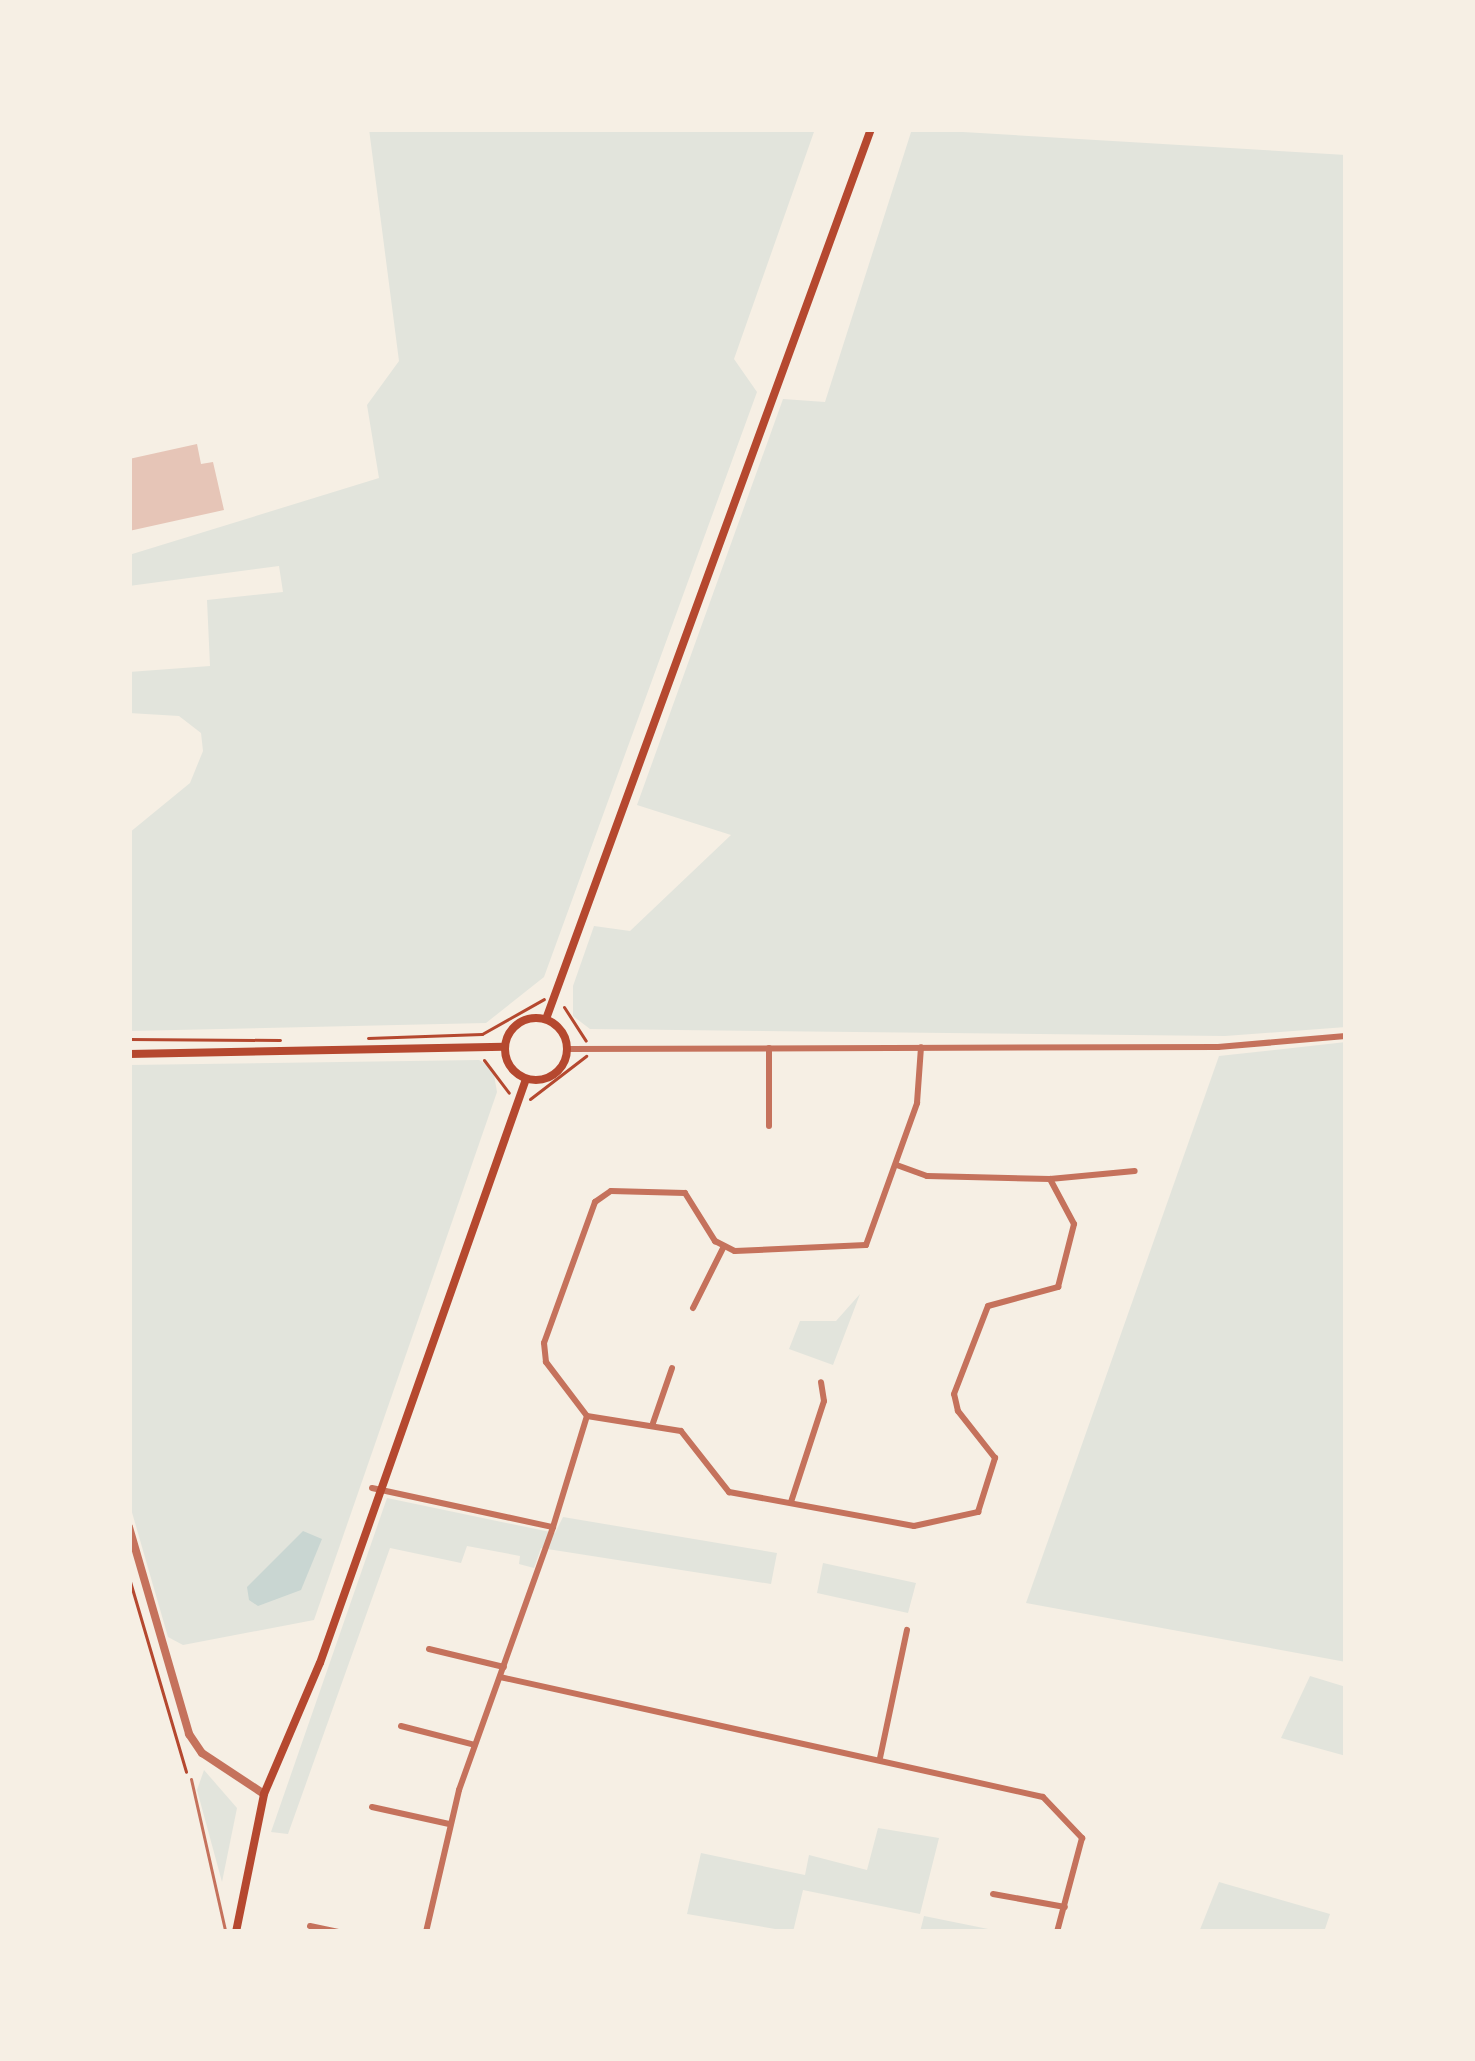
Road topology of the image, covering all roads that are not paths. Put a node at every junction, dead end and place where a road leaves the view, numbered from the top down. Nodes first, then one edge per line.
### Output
1 (871, 129) edge
2 (546, 1019) junction
3 (1346, 1036) edge
4 (504, 1047) junction
5 (921, 1047) junction
6 (769, 1048) junction
7 (568, 1049) junction
8 (129, 1054) edge
9 (526, 1079) junction
10 (769, 1126) dead end
11 (896, 1165) junction
12 (1135, 1171) dead end
13 (1050, 1179) junction
14 (723, 1248) junction
15 (693, 1309) dead end
16 (672, 1368) dead end
17 (821, 1382) dead end
18 (586, 1416) junction
19 (653, 1423) junction
20 (377, 1490) junction
21 (791, 1502) junction
22 (129, 1527) edge
23 (553, 1527) junction
24 (907, 1630) dead end
25 (429, 1649) dead end
26 (504, 1667) junction
27 (500, 1677) junction
28 (401, 1726) dead end
29 (475, 1745) junction
30 (880, 1758) junction
31 (190, 1779) road end
32 (264, 1794) junction
33 (372, 1807) dead end
34 (449, 1824) junction
35 (993, 1894) dead end
36 (1065, 1907) junction
37 (310, 1926) dead end
38 (225, 1930) edge
39 (236, 1932) edge
40 (338, 1932) edge
41 (425, 1932) edge
42 (1057, 1932) edge

1 - 2 main road
2 - 4 main road
2 - 7 main road
3 - 5 street
4 - 8 main road
4 - 9 main road
5 - 6 street
5 - 11 street
6 - 7 street
6 - 10 street
7 - 9 main road
9 - 20 main road
11 - 13 street
11 - 14 street
12 - 13 street
13 - 21 street
14 - 15 street
14 - 18 street
16 - 19 street
17 - 21 street
18 - 19 street
18 - 23 street
19 - 21 street
20 - 23 street
20 - 32 main road
22 - 32 street
23 - 26 street
24 - 30 street
25 - 26 street
26 - 27 street
27 - 29 street
27 - 30 street
28 - 29 street
29 - 34 street
30 - 36 street
31 - 38 lane
32 - 39 main road
33 - 34 street
34 - 41 street
35 - 36 street
36 - 42 street
37 - 40 street

